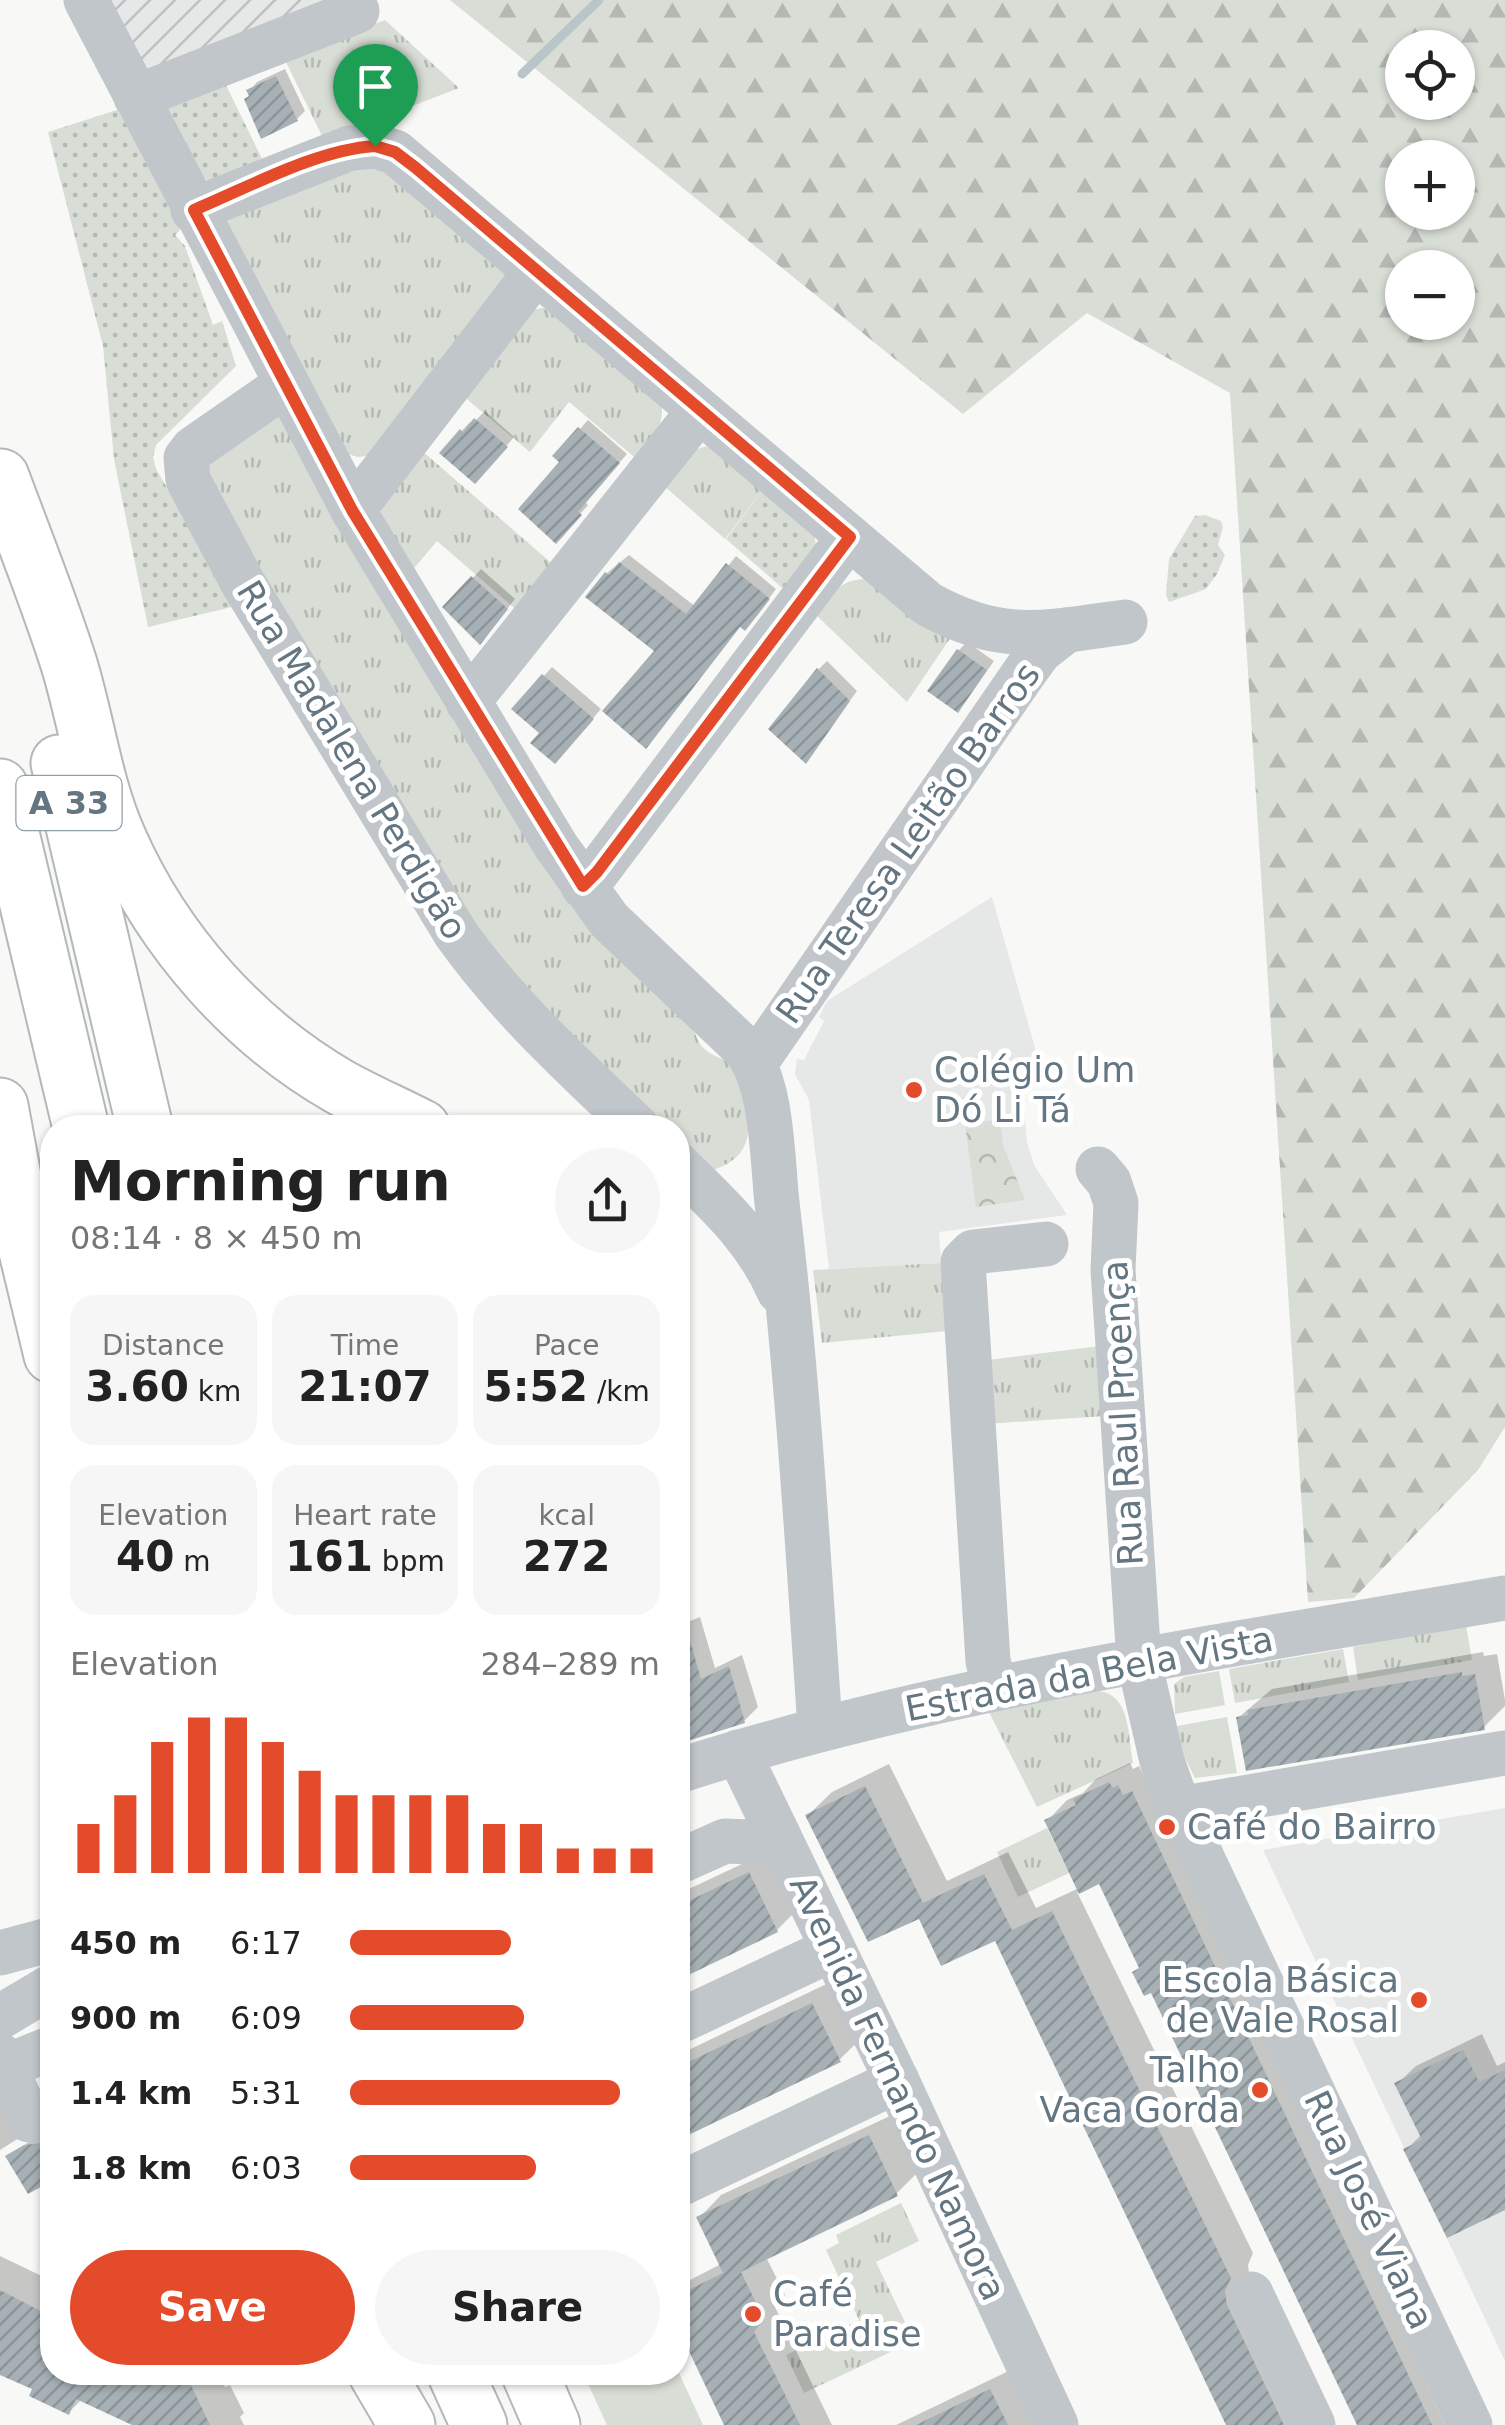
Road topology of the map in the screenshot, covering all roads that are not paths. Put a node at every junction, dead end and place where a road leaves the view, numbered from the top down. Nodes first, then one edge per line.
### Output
1 (86, 0) edge
2 (357, 12) dead end
3 (136, 97) junction
4 (194, 210) junction
5 (536, 272) junction
6 (285, 385) junction
7 (698, 411) junction
8 (1, 474) edge
9 (352, 510) junction
10 (850, 537) junction
11 (1125, 622) dead end
12 (1067, 630) junction
13 (468, 702) junction
14 (0, 787) edge
15 (583, 886) junction
16 (756, 1062) junction
17 (0, 1106) edge
18 (766, 1114) junction
19 (78, 1115) edge
20 (142, 1115) edge
21 (396, 1115) edge
22 (624, 1115) edge
23 (1098, 1169) dead end
24 (690, 1176) edge
25 (690, 1178) edge
26 (1046, 1244) dead end
27 (40, 1305) edge
28 (792, 1331) junction
29 (1505, 1598) edge
30 (1139, 1661) junction
31 (995, 1688) junction
32 (820, 1728) junction
33 (738, 1752) junction
34 (1505, 1753) edge
35 (690, 1767) edge
36 (1180, 1809) junction
37 (777, 1833) junction
38 (690, 1857) edge
39 (40, 1942) edge
40 (833, 1949) junction
41 (0, 1952) edge
42 (40, 1993) edge
43 (690, 2016) edge
44 (0, 2017) edge
45 (40, 2052) edge
46 (2, 2064) edge
47 (897, 2081) junction
48 (29, 2120) dead end
49 (690, 2179) edge
50 (1251, 2294) dead end
51 (384, 2385) edge
52 (461, 2385) edge
53 (535, 2385) edge
54 (407, 2425) edge
55 (479, 2425) edge
56 (552, 2425) edge
57 (1056, 2425) edge
58 (1314, 2425) edge
59 (1470, 2425) edge

1 - 3 street
2 - 3 street
3 - 4 street
4 - 5 street
4 - 6 street
5 - 7 street
5 - 9 street
6 - 9 street
6 - 22 street, Rua Madalena Perdigão
7 - 10 street
7 - 13 street
8 - 20 highway, A 33
8 - 21 highway
9 - 13 street
10 - 12 street
10 - 15 street
11 - 12 street
12 - 16 street, Rua Teresa Leitão Barros
13 - 15 street
14 - 19 highway, A 33
15 - 16 street
16 - 18 street
17 - 27 highway
18 - 24 street
18 - 28 street
23 - 30 street, Rua Raul Proença
25 - 28 street
26 - 31 street
28 - 32 street
29 - 30 street, Estrada da Bela Vista
30 - 31 street, Estrada da Bela Vista
30 - 36 street, Rua José Viana
31 - 32 street, Estrada da Bela Vista
32 - 33 street, Estrada da Bela Vista
33 - 35 street, Estrada da Bela Vista
33 - 37 street, Avenida Fernando Namora
34 - 36 street
36 - 59 street, Rua José Viana
37 - 38 street
37 - 40 street, Avenida Fernando Namora
39 - 41 street
40 - 43 street
40 - 47 street, Avenida Fernando Namora
42 - 44 street
45 - 46 street
46 - 48 street
47 - 49 street
47 - 57 street, Avenida Fernando Namora
50 - 58 street
51 - 54 highway
52 - 55 highway
53 - 56 highway

